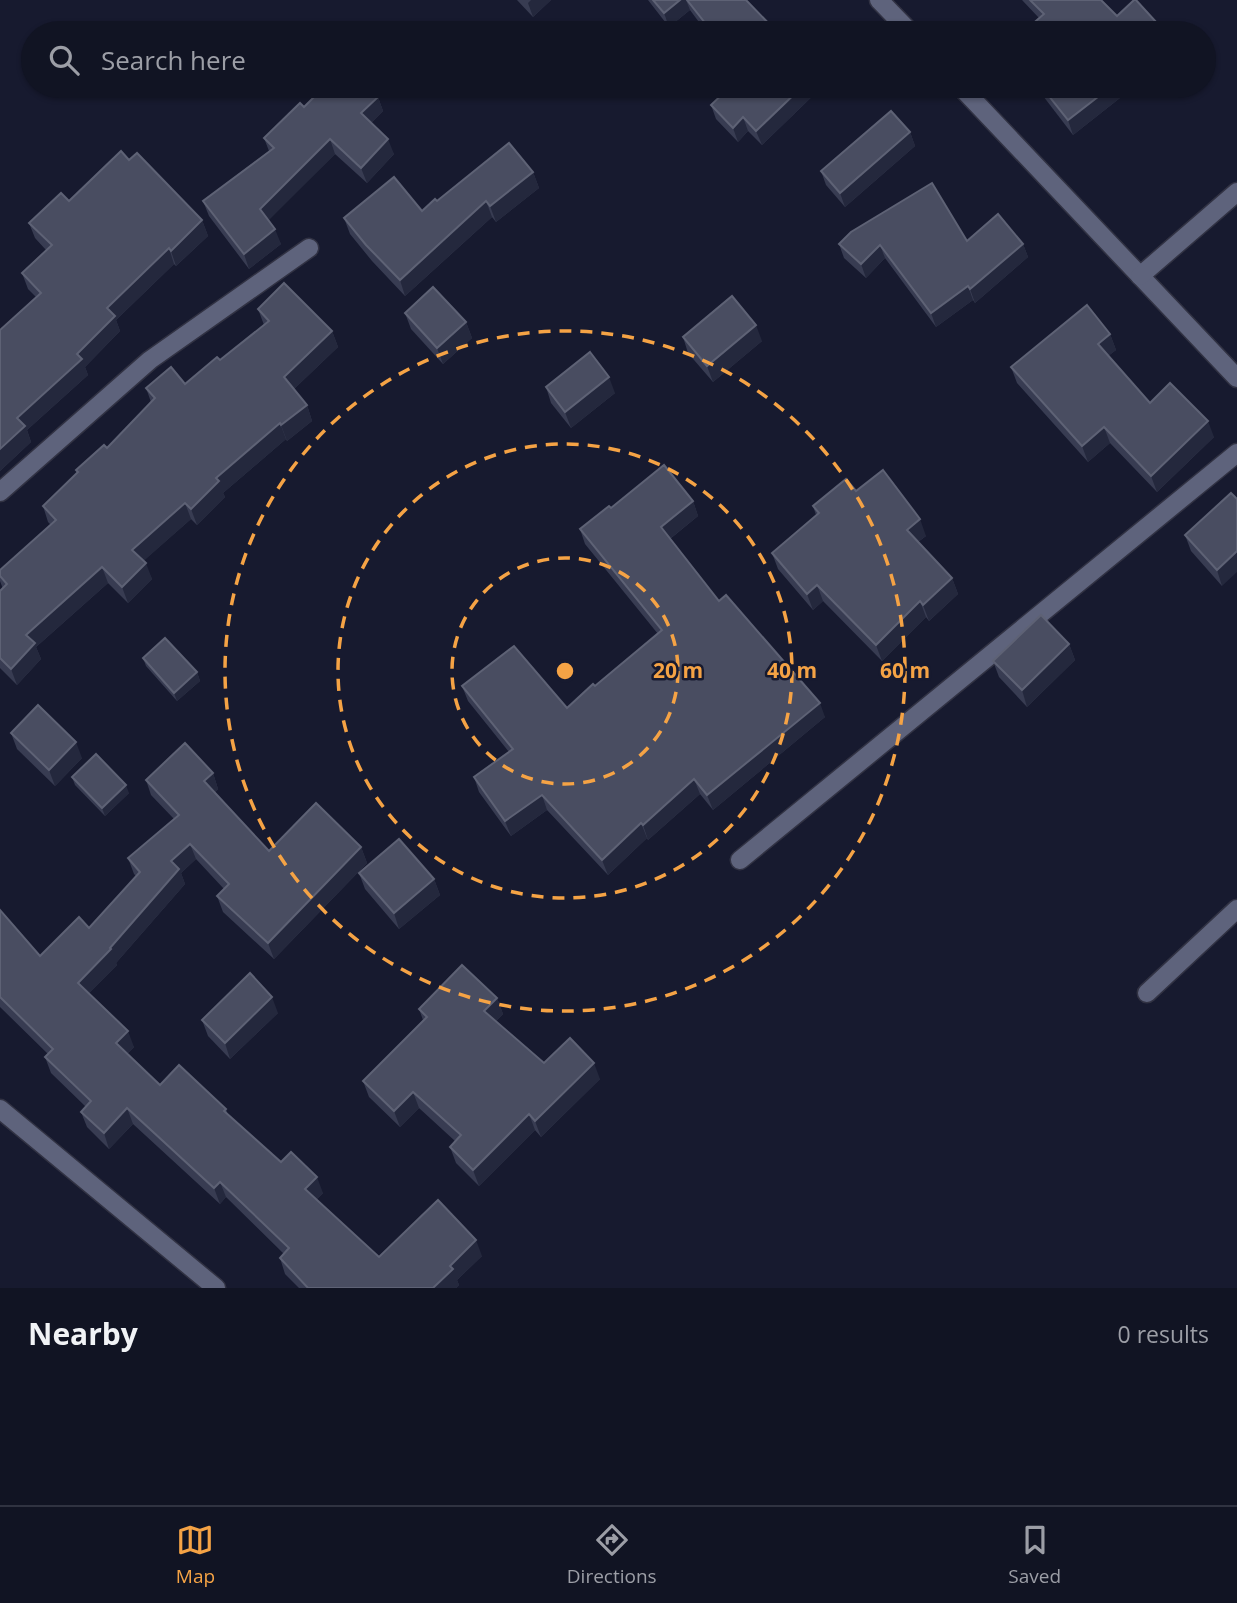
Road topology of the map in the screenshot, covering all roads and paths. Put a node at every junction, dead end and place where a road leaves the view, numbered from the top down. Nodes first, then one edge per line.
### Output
1 (879, 0) edge
2 (899, 21) edge
3 (971, 98) edge
4 (1237, 192) edge
5 (309, 248) dead end
6 (1140, 276) junction
7 (1237, 378) edge
8 (1237, 453) edge
9 (0, 492) edge
10 (740, 860) dead end
11 (1237, 909) edge
12 (1147, 993) dead end
13 (0, 1109) edge
14 (216, 1288) edge

1 - 2 street
3 - 6 street
4 - 6 street
5 - 9 street
6 - 7 street
8 - 10 street
11 - 12 street
13 - 14 street

